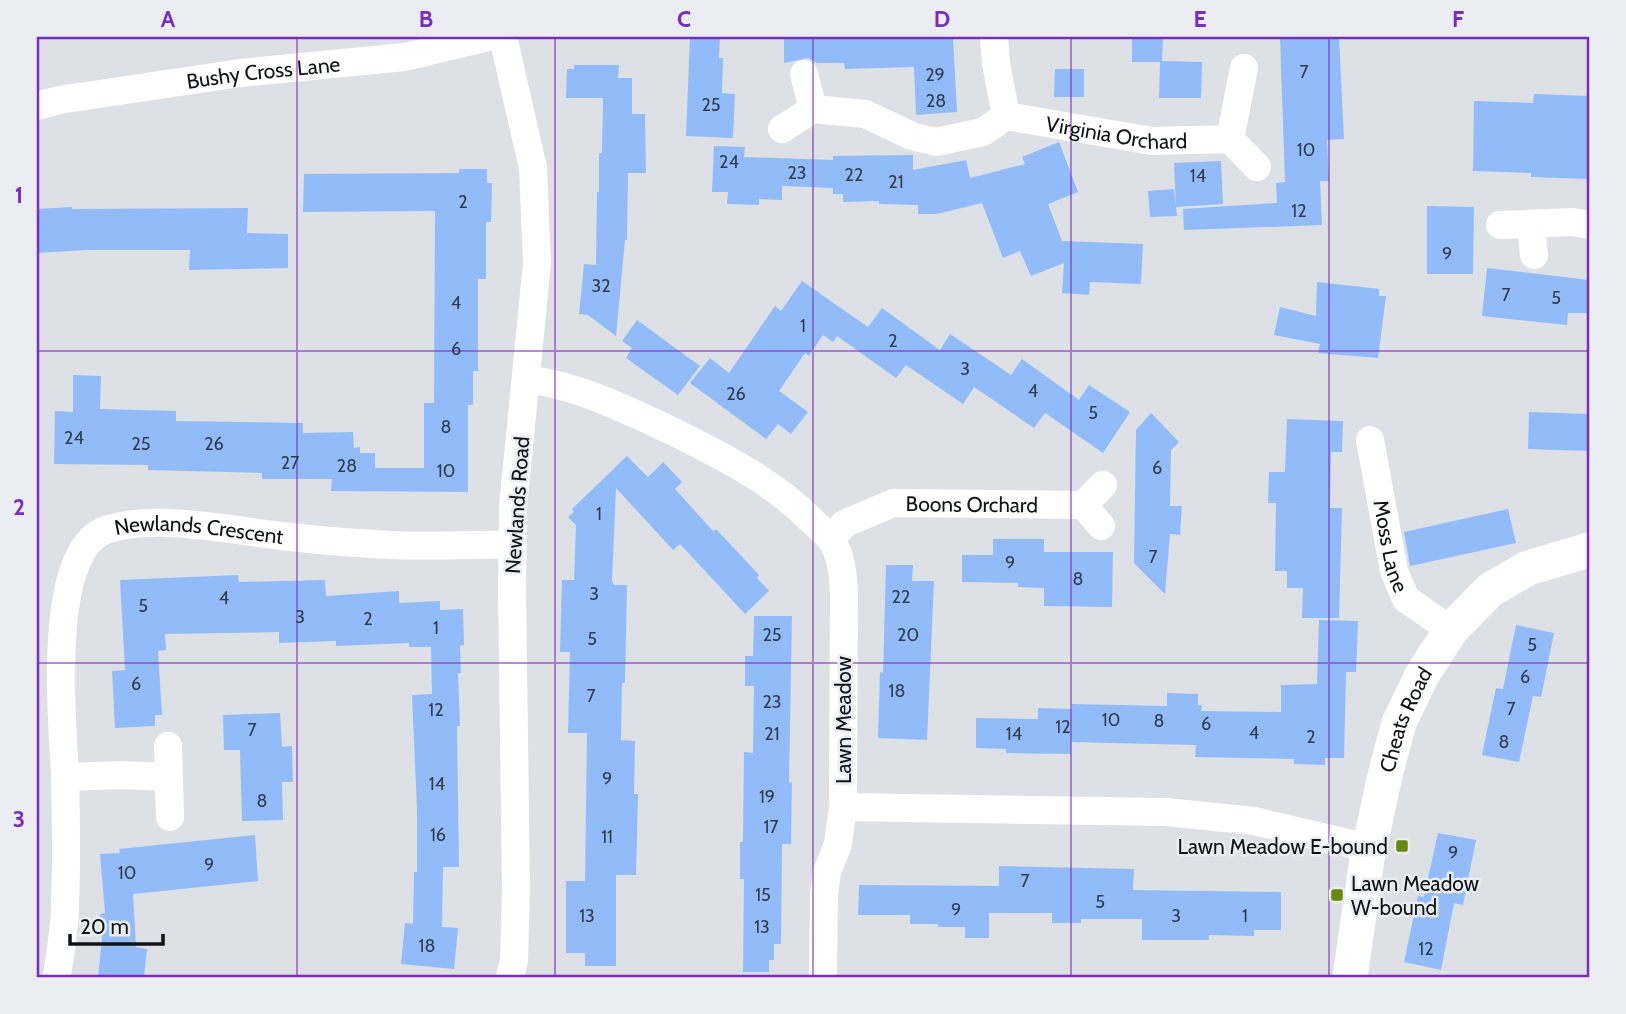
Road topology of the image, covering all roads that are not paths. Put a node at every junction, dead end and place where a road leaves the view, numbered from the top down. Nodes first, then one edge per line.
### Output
1 (489, 37) edge
2 (503, 37) edge
3 (993, 37) edge
4 (1244, 68) dead end
5 (804, 74) dead end
6 (37, 106) edge
7 (813, 109) junction
8 (1006, 116) junction
9 (782, 129) dead end
10 (1230, 139) junction
11 (1257, 167) dead end
12 (1531, 224) junction
13 (1500, 225) dead end
14 (1589, 225) edge
15 (1534, 255) dead end
16 (527, 379) junction
17 (1370, 440) dead end
18 (1103, 485) dead end
19 (831, 539) junction
20 (513, 545) junction
21 (1589, 550) edge
22 (1451, 630) junction
23 (168, 746) dead end
24 (65, 777) junction
25 (169, 777) junction
26 (843, 807) junction
27 (170, 817) dead end
28 (1369, 848) junction
29 (57, 977) edge
30 (510, 977) edge
31 (823, 977) edge
32 (1350, 977) edge

1 - 6 street, Bushy Cross Lane
2 - 16 street, Newlands Road
3 - 8 street
4 - 10 street
5 - 7 street
7 - 8 street
7 - 9 street
8 - 10 street, Virginia Orchard
10 - 11 street
12 - 13 street
12 - 14 street
12 - 15 street
16 - 19 street, Lawn Meadow
16 - 20 street, Newlands Road
17 - 22 street, Moss Lane
18 - 19 street, Boons Orchard
19 - 26 street, Lawn Meadow
20 - 24 street, Newlands Crescent
20 - 30 street, Newlands Road
21 - 22 street, Cheats Road
22 - 28 street, Cheats Road
23 - 25 street
24 - 25 street
24 - 29 street, Newlands Crescent
25 - 27 street
26 - 28 street, Lawn Meadow
26 - 31 street
28 - 32 street, Cheats Road

